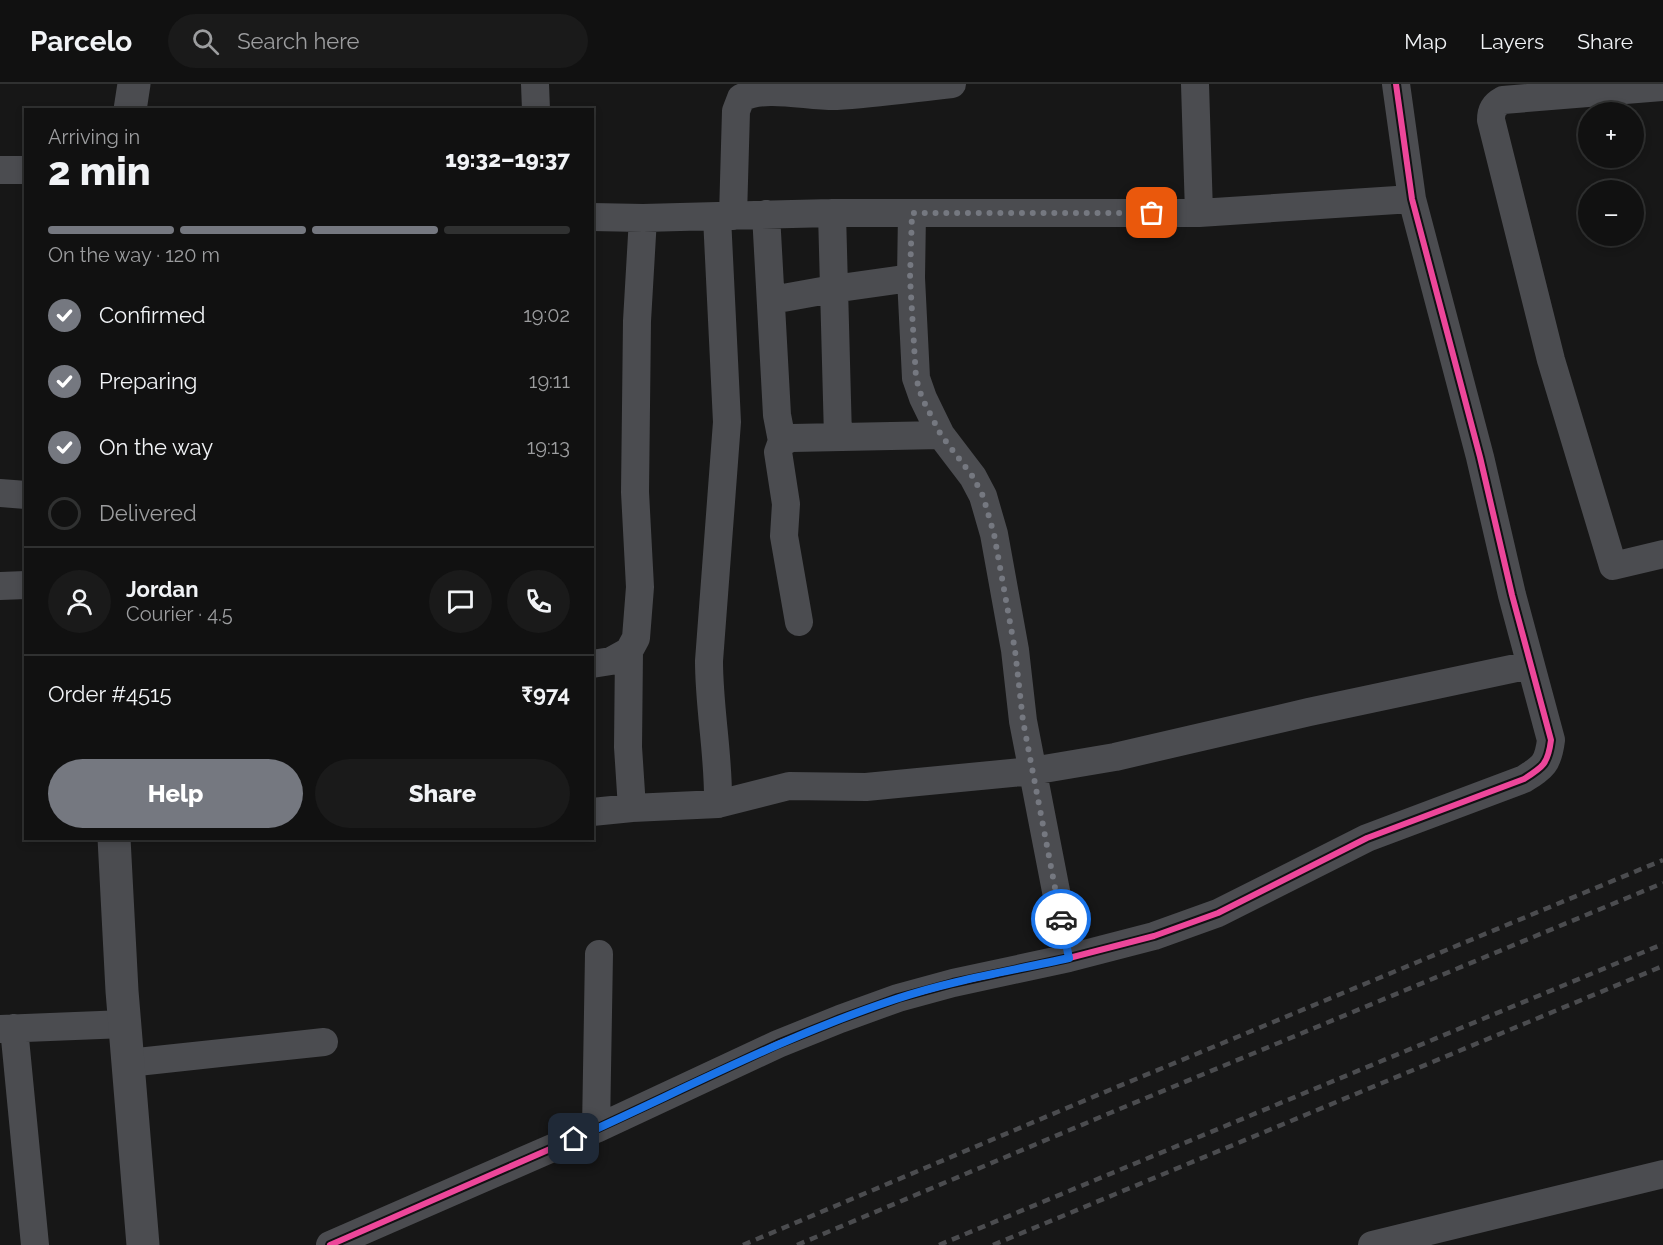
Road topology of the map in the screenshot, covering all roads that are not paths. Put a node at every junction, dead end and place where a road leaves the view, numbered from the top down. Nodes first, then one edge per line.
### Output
1 (134, 84) edge
2 (535, 84) edge
3 (952, 84) edge
4 (1195, 84) edge
5 (1396, 84) edge
6 (1663, 87) edge
7 (130, 108) edge
8 (536, 108) edge
9 (0, 170) edge
10 (24, 170) edge
11 (1412, 199) junction
12 (832, 213) junction
13 (912, 213) junction
14 (1199, 213) junction
15 (766, 214) junction
16 (725, 216) junction
17 (594, 217) edge
18 (643, 218) junction
19 (910, 278) junction
20 (833, 289) junction
21 (772, 300) junction
22 (941, 435) junction
23 (838, 437) junction
24 (782, 441) junction
25 (0, 493) edge
26 (24, 495) edge
27 (1663, 554) edge
28 (24, 585) edge
29 (0, 586) edge
30 (799, 622) dead end
31 (629, 651) junction
32 (594, 664) edge
33 (1530, 665) junction
34 (1032, 771) junction
35 (718, 804) junction
36 (632, 808) junction
37 (594, 812) edge
38 (114, 840) edge
39 (599, 954) dead end
40 (1069, 958) junction
41 (125, 1024) junction
42 (7, 1029) edge
43 (324, 1042) dead end
44 (128, 1063) junction
45 (596, 1129) junction
46 (1663, 1174) edge
47 (35, 1245) edge
48 (143, 1245) edge
49 (330, 1245) edge
50 (1372, 1245) edge

1 - 7 street
2 - 8 street
3 - 16 street
4 - 14 street
5 - 11 street
6 - 27 street
9 - 10 street
11 - 14 street
11 - 33 street
12 - 13 street
12 - 15 street
12 - 20 street
13 - 14 street
13 - 19 street
15 - 16 street
15 - 21 street
16 - 18 street
16 - 35 street
17 - 18 street
18 - 31 street
19 - 20 street
19 - 22 street
20 - 21 street
20 - 23 street
21 - 24 street
22 - 23 street
22 - 34 street
23 - 24 street
24 - 30 street
25 - 26 street
28 - 29 street
31 - 32 street
31 - 36 street
33 - 34 street
33 - 40 street
34 - 35 street
34 - 40 street
35 - 36 street
36 - 37 street
38 - 41 street
39 - 45 street
40 - 45 street
41 - 42 street
41 - 44 street
42 - 47 street
43 - 44 street
44 - 48 street
45 - 49 street
46 - 50 street

